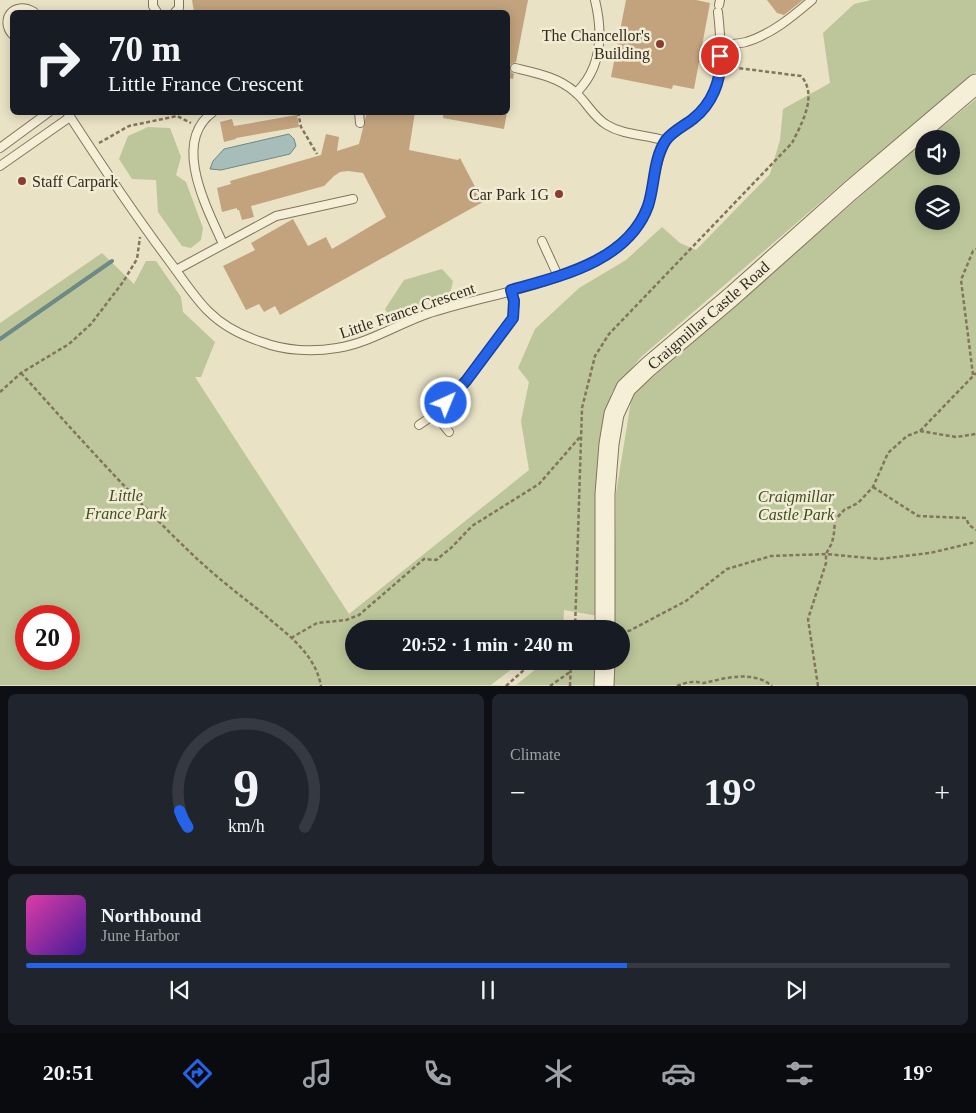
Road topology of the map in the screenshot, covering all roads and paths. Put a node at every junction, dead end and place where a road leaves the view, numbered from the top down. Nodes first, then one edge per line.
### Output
1 (595, 0) edge
2 (812, 0) edge
3 (27, 2) edge
4 (719, 6) edge
5 (10, 33) edge
6 (719, 45) junction
7 (721, 66) junction
8 (515, 68) dead end
9 (976, 84) edge
10 (576, 92) junction
11 (45, 115) edge
12 (68, 115) edge
13 (209, 115) edge
14 (299, 115) edge
15 (359, 115) edge
16 (178, 116) joint
17 (360, 123) dead end
18 (200, 127) junction
19 (666, 141) junction
20 (0, 148) edge
21 (91, 148) junction
22 (318, 154) dead end
23 (0, 166) edge
24 (352, 199) dead end
25 (147, 231) junction
26 (542, 241) dead end
27 (223, 244) junction
28 (976, 249) edge
29 (176, 270) junction
30 (558, 276) junction
31 (511, 290) junction
32 (21, 373) junction
33 (975, 375) edge
34 (0, 392) edge
35 (435, 414) junction
36 (419, 425) dead end
37 (920, 431) junction
38 (449, 432) dead end
39 (976, 434) edge
40 (581, 436) junction
41 (874, 486) junction
42 (976, 530) edge
43 (976, 542) edge
44 (826, 554) junction
45 (574, 620) edge
46 (605, 620) edge
47 (630, 630) edge
48 (291, 638) junction
49 (524, 670) edge
50 (605, 670) edge
51 (570, 672) joint
52 (320, 686) edge
53 (506, 686) edge
54 (550, 686) edge
55 (570, 686) edge
56 (604, 686) edge
57 (677, 686) edge
58 (772, 686) edge
59 (818, 686) edge

1 - 10 lane
2 - 6 lane
3 - 5 lane
4 - 6 lane, Little France Crescent
6 - 7 lane, Little France Crescent
7 - 19 lane, Little France Crescent
7 - 40 path
8 - 10 lane
9 - 46 street, Craigmillar Castle Road
10 - 19 lane
11 - 20 lane
12 - 21 lane, Little France Crescent
12 - 23 lane
13 - 18 lane
14 - 22 path
15 - 17 lane
16 - 18 path
16 - 21 path
18 - 27 lane
19 - 30 lane, Little France Crescent
21 - 25 lane, Little France Crescent
24 - 27 lane
25 - 29 lane, Little France Crescent
25 - 32 path
26 - 30 lane
27 - 29 lane
28 - 33 path
29 - 31 lane, Little France Crescent
30 - 31 lane, Little France Crescent
31 - 35 lane
32 - 34 path
32 - 48 path
33 - 37 path
35 - 36 lane
35 - 38 lane
37 - 39 path
37 - 41 path
40 - 45 path
40 - 48 path
41 - 42 path
41 - 44 path
43 - 44 path
44 - 47 path
44 - 59 path
48 - 52 path
49 - 53 path
50 - 56 street
51 - 54 path
51 - 55 path
57 - 58 path

